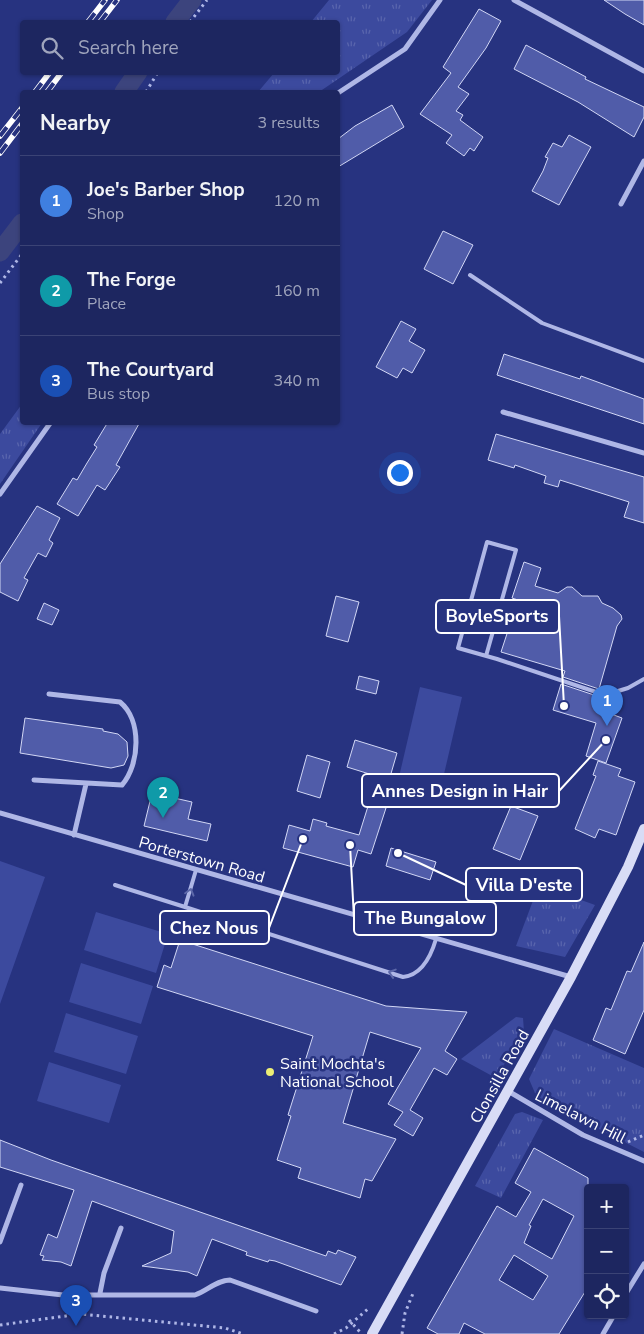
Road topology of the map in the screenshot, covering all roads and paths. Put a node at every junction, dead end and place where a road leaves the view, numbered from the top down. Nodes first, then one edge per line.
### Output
1 (207, 0) edge
2 (440, 0) edge
3 (514, 0) edge
4 (192, 20) edge
5 (644, 71) edge
6 (156, 75) edge
7 (147, 90) edge
8 (340, 92) edge
9 (644, 161) edge
10 (621, 204) dead end
11 (20, 257) edge
12 (470, 275) dead end
13 (0, 283) edge
14 (644, 361) edge
15 (503, 412) dead end
16 (48, 425) edge
17 (644, 454) edge
18 (0, 494) edge
19 (486, 656) junction
20 (644, 679) edge
21 (49, 694) dead end
22 (34, 780) dead end
23 (86, 784) junction
24 (0, 814) edge
25 (644, 830) edge
26 (74, 835) junction
27 (196, 870) junction
28 (115, 885) dead end
29 (185, 907) junction
30 (436, 939) junction
31 (571, 976) junction
32 (508, 1091) junction
33 (644, 1161) edge
34 (21, 1185) dead end
35 (121, 1228) dead end
36 (0, 1242) edge
37 (644, 1264) edge
38 (0, 1288) edge
39 (416, 1288) dead end
40 (629, 1288) edge
41 (100, 1293) junction
42 (316, 1311) dead end
43 (612, 1319) edge
44 (349, 1320) dead end
45 (0, 1325) edge
46 (232, 1332) edge
47 (242, 1334) edge
48 (362, 1334) edge
49 (372, 1334) edge
50 (402, 1334) edge
51 (603, 1334) edge

1 - 4 path
2 - 8 street
3 - 5 street
6 - 7 path
9 - 10 street
11 - 13 path
12 - 14 lane
15 - 17 street
16 - 18 street
19 - 19 lane
19 - 20 lane
21 - 23 street
22 - 23 street
23 - 26 street
24 - 26 street, Porterstown Road
25 - 31 main road, Clonsilla Road
26 - 27 street, Porterstown Road
29 -> 27 lane
27 - 30 street, Porterstown Road
28 - 29 lane
30 -> 29 lane
30 - 31 street, Porterstown Road
31 - 32 main road, Clonsilla Road
32 - 33 street, Limelawn Hill
32 - 49 main road, Clonsilla Road
34 - 36 street
35 - 41 street
37 - 40 street
38 - 41 street
39 - 50 path
41 - 42 street
43 - 51 street
44 - 48 path
45 - 46 path
46 - 47 path

